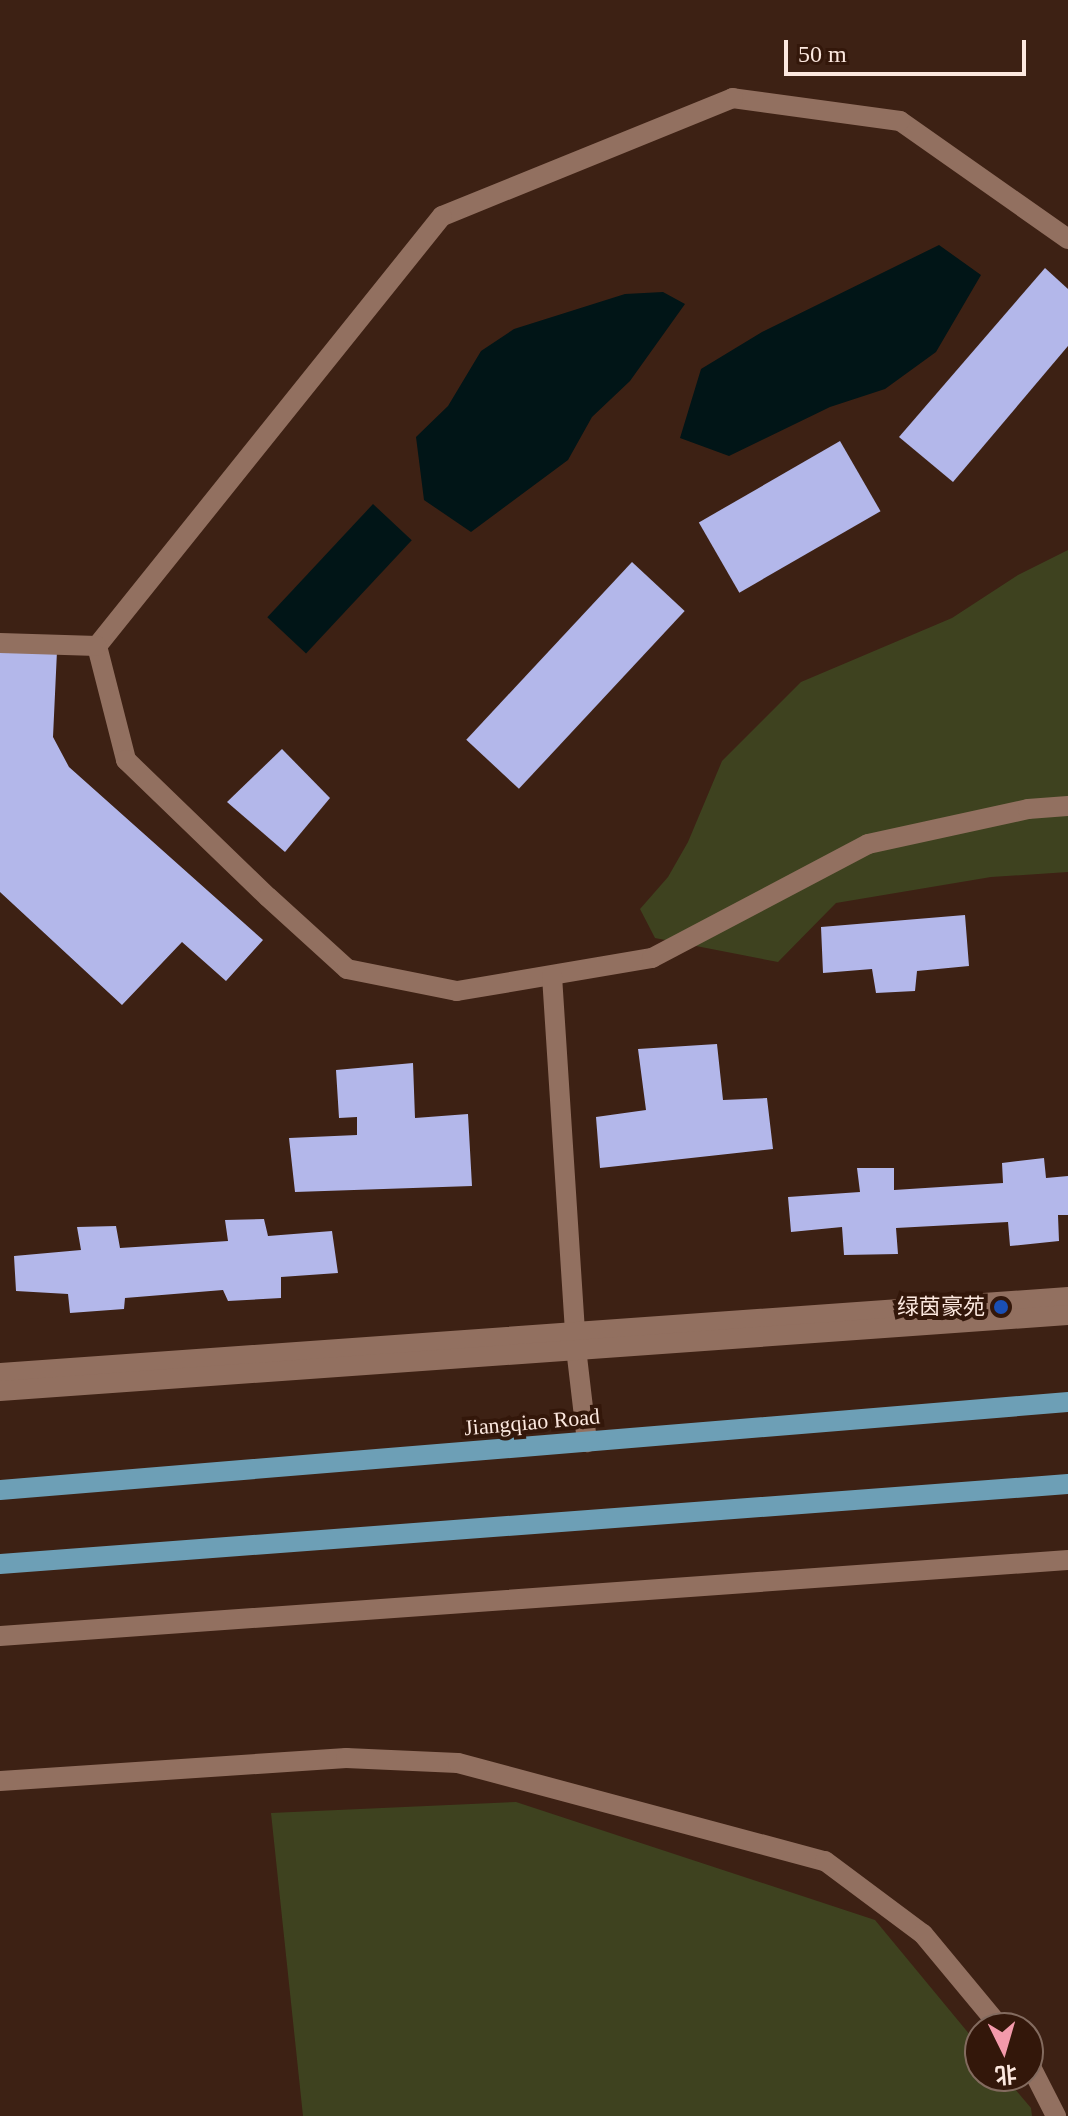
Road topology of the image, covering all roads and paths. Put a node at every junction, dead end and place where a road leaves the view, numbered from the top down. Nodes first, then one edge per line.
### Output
1 (1068, 239) edge
2 (0, 643) edge
3 (97, 646) junction
4 (1068, 806) edge
5 (552, 976) junction
6 (1068, 1297) edge
7 (1068, 1315) edge
8 (576, 1340) junction
9 (0, 1373) edge
10 (0, 1391) edge
11 (1068, 1402) edge
12 (587, 1442) junction
13 (1068, 1484) edge
14 (0, 1490) edge
15 (1068, 1560) edge
16 (0, 1564) edge
17 (0, 1636) edge
18 (0, 1781) edge
19 (988, 2012) edge
20 (1044, 2092) edge
21 (1056, 2116) edge

1 - 3 street
2 - 3 street
3 - 5 street
4 - 5 street
5 - 8 street
6 - 8 street
7 - 8 street
8 - 9 street
8 - 10 street
8 - 12 street
11 - 12 main road, Jiangqiao Road
12 - 14 main road, Jiangqiao Road
13 - 16 main road
15 - 17 street
18 - 19 street
20 - 21 street

